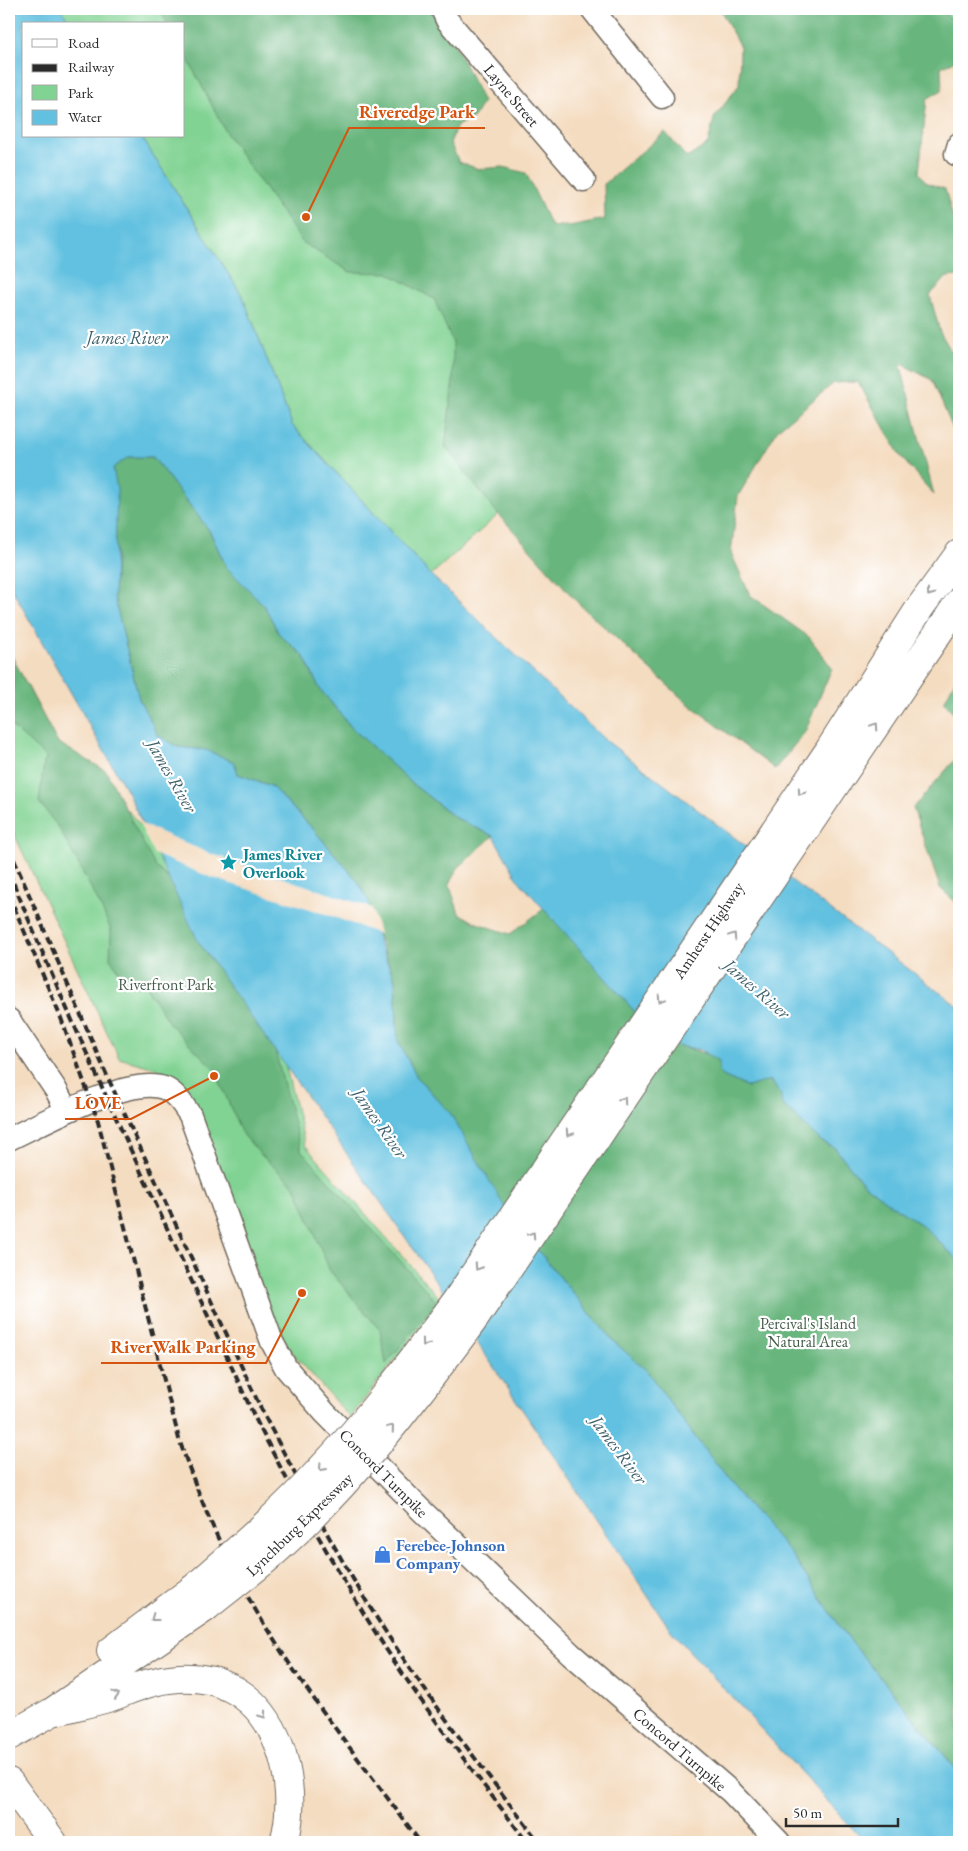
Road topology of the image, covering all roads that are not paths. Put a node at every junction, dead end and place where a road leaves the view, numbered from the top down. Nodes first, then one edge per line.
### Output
1 (442, 9) edge
2 (592, 9) edge
3 (662, 97) dead end
4 (584, 180) dead end
5 (959, 554) edge
6 (959, 602) edge
7 (838, 759) junction
8 (9, 1020) edge
9 (67, 1111) junction
10 (9, 1139) edge
11 (464, 1311) joint
12 (199, 1598) junction
13 (52, 1712) junction
14 (9, 1717) edge
15 (9, 1736) edge
16 (9, 1782) edge
17 (48, 1838) edge
18 (284, 1842) edge
19 (779, 1842) edge

1 - 4 street, Layne Street
2 - 3 street
5 -> 7 main road, Amherst Highway
7 -> 6 main road, Amherst Highway
7 - 11 main road, Amherst Highway
8 - 9 street
9 - 10 street
9 - 19 street, Concord Turnpike
11 - 12 main road, Lynchburg Expressway, bridge
12 - 13 main road, Lynchburg Expressway
12 -> 14 main road, Lynchburg Expressway
13 - 15 main road, Lynchburg Expressway
13 -> 18 main road
16 - 17 main road

